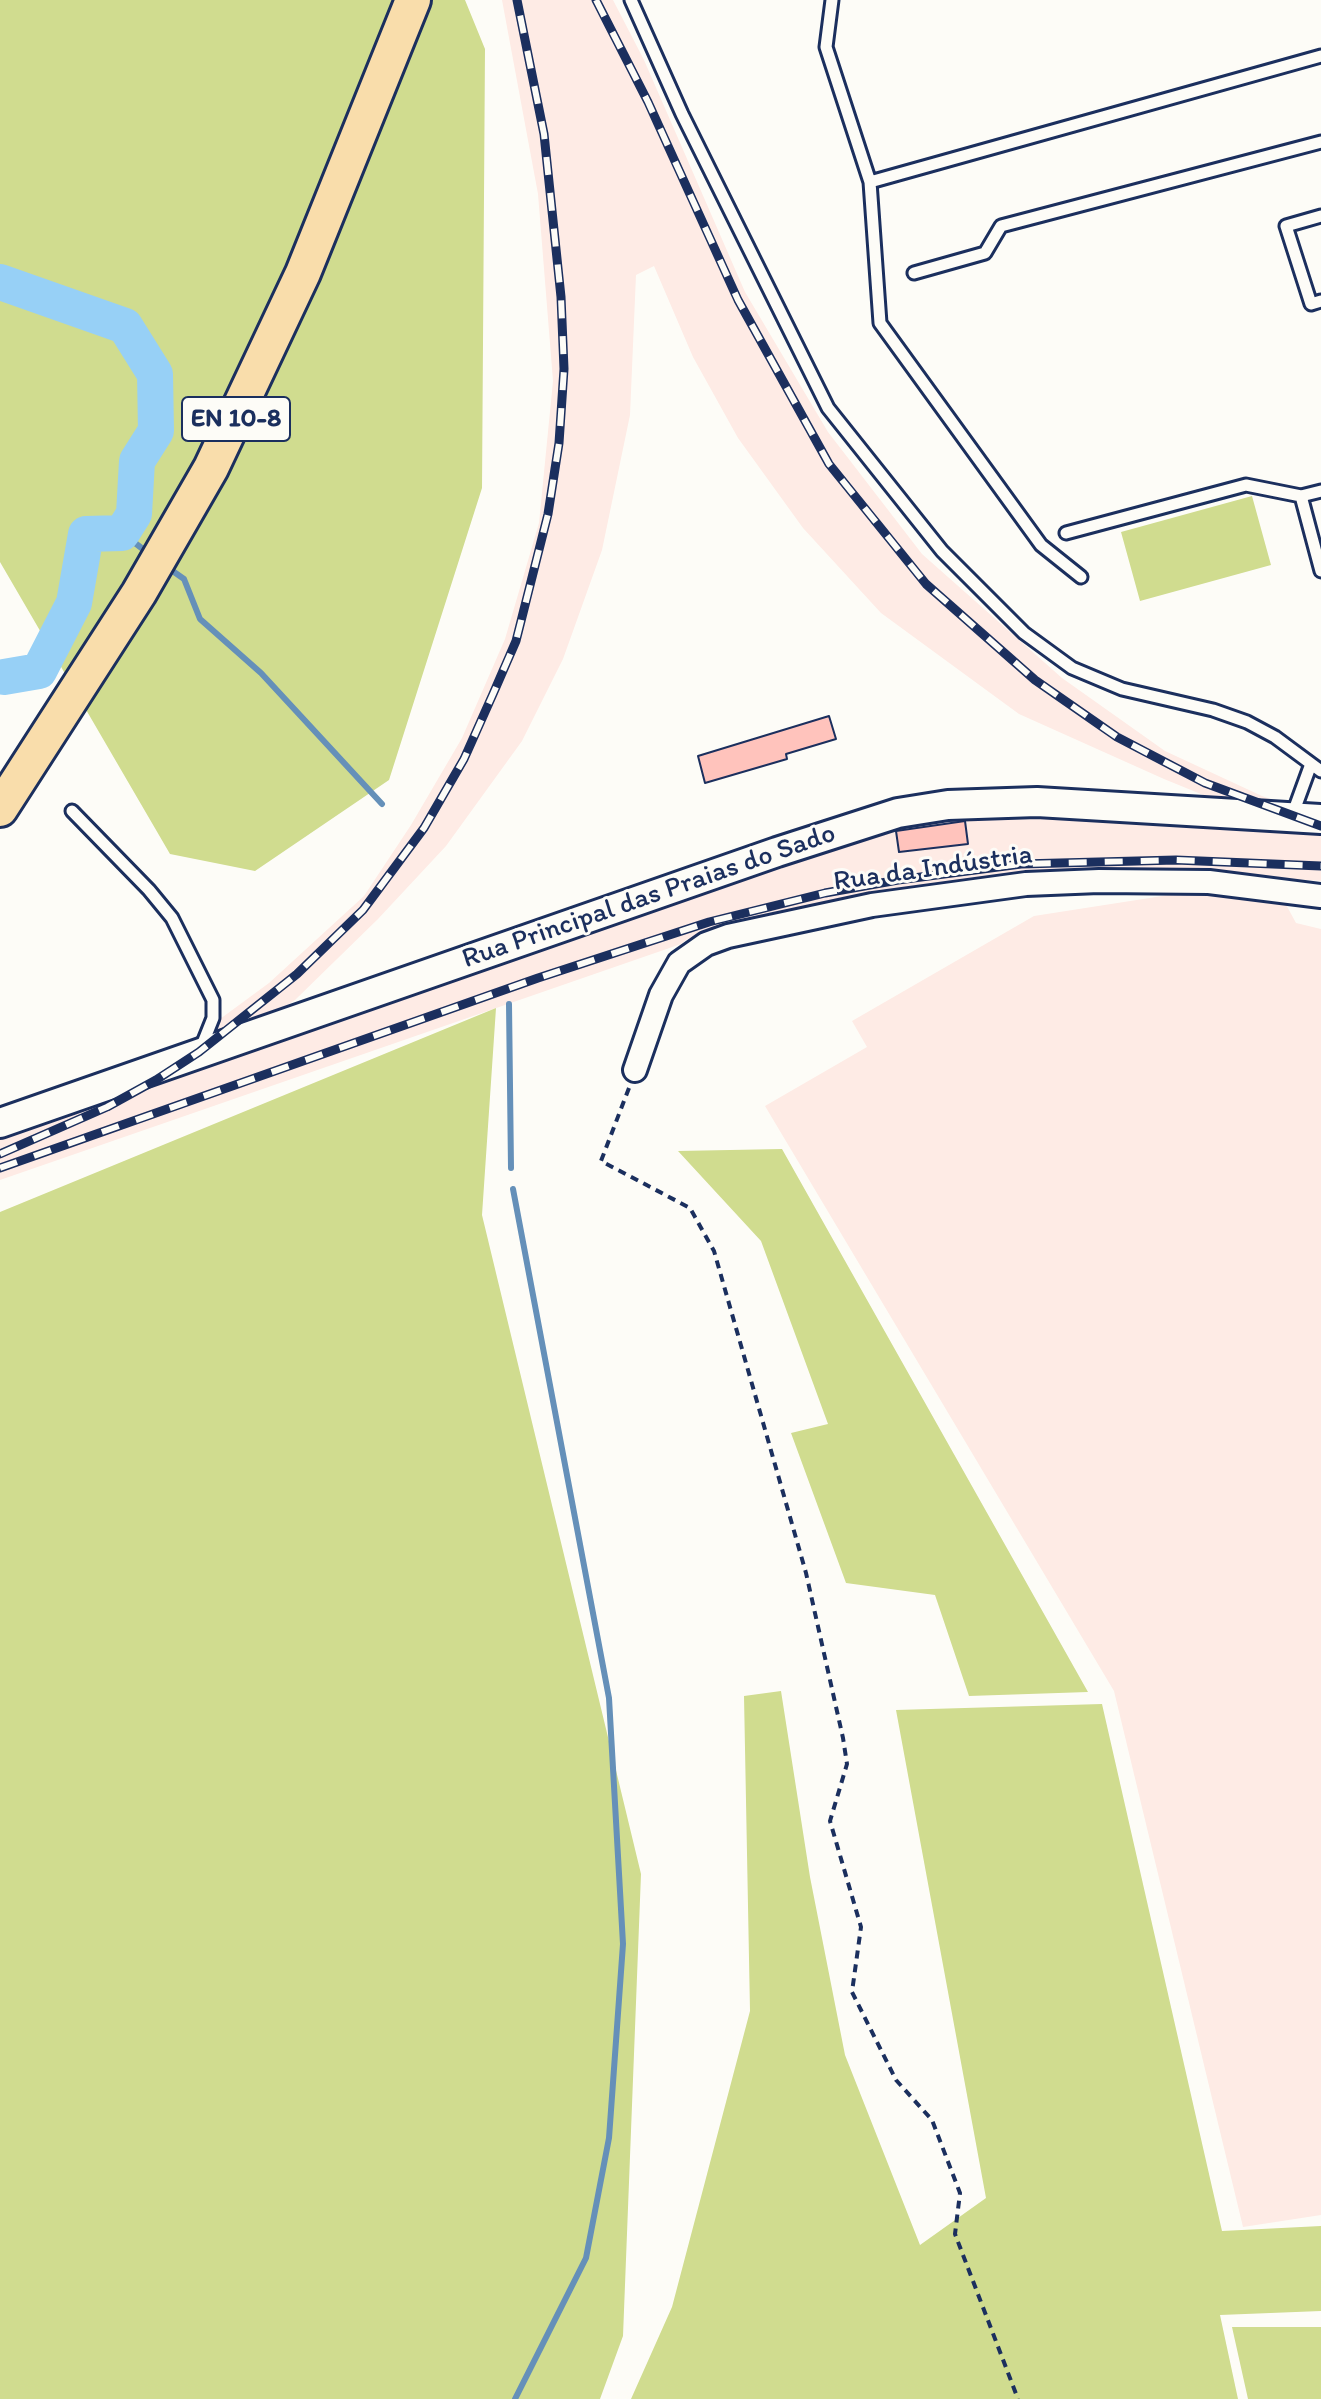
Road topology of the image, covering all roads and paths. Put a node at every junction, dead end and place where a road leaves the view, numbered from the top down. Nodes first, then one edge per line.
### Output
1 (413, 0) edge
2 (631, 0) edge
3 (832, 0) edge
4 (1321, 56) edge
5 (1321, 142) edge
6 (870, 182) junction
7 (1321, 216) edge
8 (914, 273) dead end
9 (1321, 301) edge
10 (1321, 491) edge
11 (1301, 496) junction
12 (1066, 533) dead end
13 (1321, 571) edge
14 (1081, 577) dead end
15 (1316, 768) edge
16 (0, 809) edge
17 (72, 811) dead end
18 (1291, 817) junction
19 (1321, 819) edge
20 (1321, 896) edge
21 (199, 1052) junction
22 (635, 1070) joint
23 (0, 1123) edge
24 (1018, 2399) edge

1 - 16 main road, EN 10-8
2 - 15 lane
3 - 6 lane
4 - 6 lane
5 - 8 lane
6 - 14 lane
7 - 9 lane
10 - 11 lane
11 - 12 lane
11 - 13 lane
15 - 18 lane
17 - 21 lane
18 - 19 street, Rua Principal das Praias do Sado
18 - 21 street, Rua Principal das Praias do Sado
20 - 22 street, Rua da Indústria
21 - 23 street, Rua Principal das Praias do Sado
22 - 24 path

